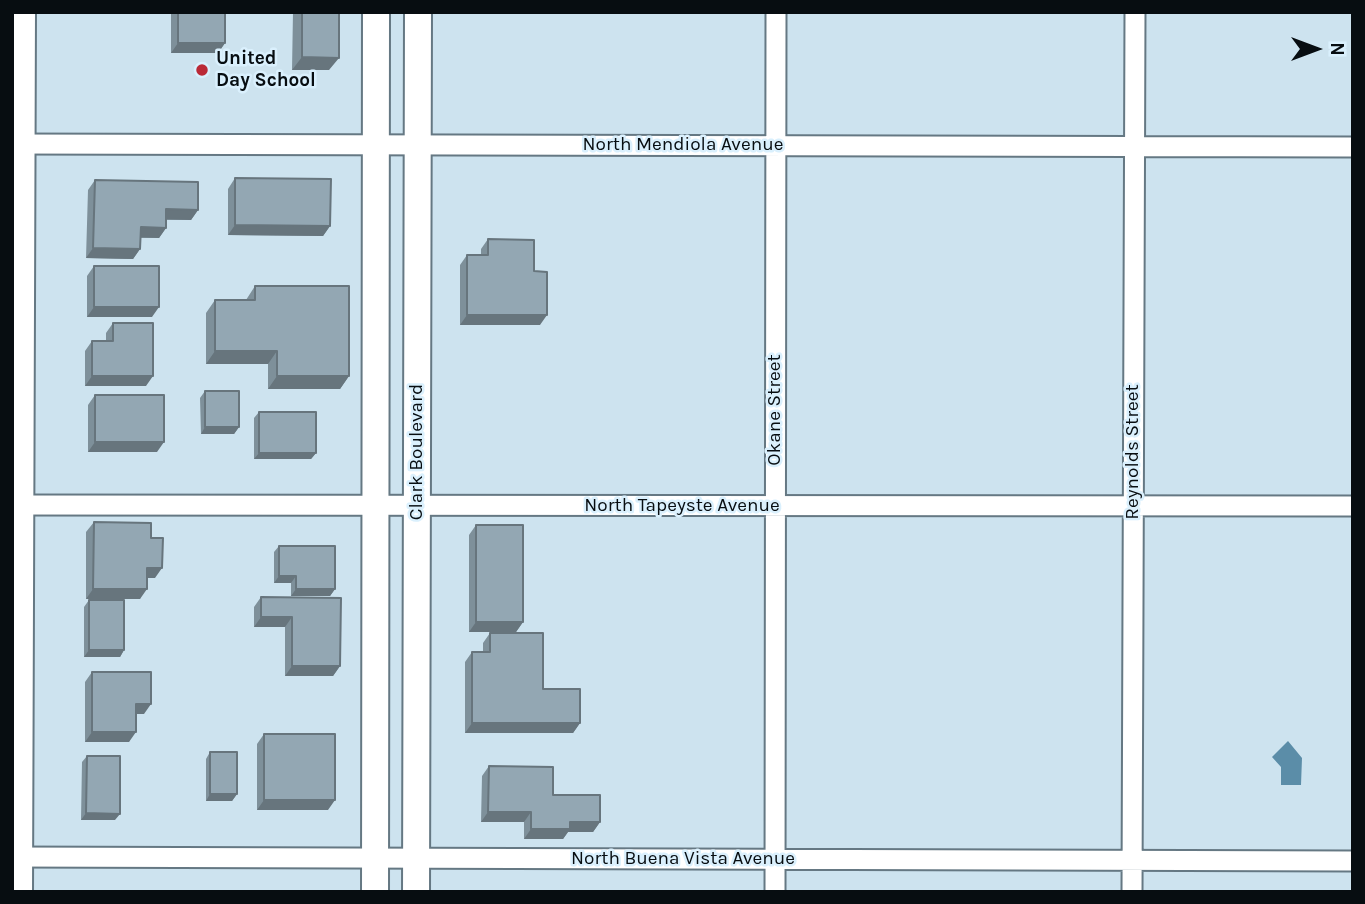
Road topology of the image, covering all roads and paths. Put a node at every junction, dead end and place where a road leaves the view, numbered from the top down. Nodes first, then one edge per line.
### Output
1 (22, 12) edge
2 (376, 12) edge
3 (418, 12) edge
4 (776, 12) edge
5 (1135, 12) edge
6 (17, 144) edge
7 (376, 144) junction
8 (418, 144) junction
9 (776, 145) junction
10 (1134, 146) junction
11 (1353, 147) edge
12 (16, 505) edge
13 (376, 506) junction
14 (417, 506) junction
15 (775, 506) junction
16 (1133, 506) junction
17 (1353, 506) edge
18 (15, 857) edge
19 (375, 858) junction
20 (416, 858) junction
21 (775, 859) junction
22 (1132, 860) junction
23 (1353, 861) edge
24 (19, 892) edge
25 (375, 892) edge
26 (416, 892) edge
27 (775, 892) edge
28 (1132, 892) edge

1 - 6 main road
2 - 7 main road
3 - 8 main road, Clark Boulevard
4 - 9 street, Okane Street
5 - 10 street, Reynolds Street
6 - 7 street, North Mendiola Avenue
6 - 12 main road
7 - 8 street, North Mendiola Avenue
7 - 13 main road
8 - 9 street, North Mendiola Avenue
8 - 14 main road, Clark Boulevard
9 - 10 street, North Mendiola Avenue
9 - 15 street, Okane Street
10 - 11 street, North Mendiola Avenue
10 - 16 street, Reynolds Street
12 - 13 street, North Tapeyste Avenue
12 - 18 main road
13 - 14 street, North Tapeyste Avenue
13 - 19 main road
14 - 15 street, North Tapeyste Avenue
14 - 20 main road, Clark Boulevard
15 - 16 street, North Tapeyste Avenue
15 - 21 street, Okane Street
16 - 17 street, North Tapeyste Avenue
16 - 22 street, Reynolds Street
18 - 19 street, North Buena Vista Avenue
18 - 24 main road
19 - 20 street, North Buena Vista Avenue
19 - 25 main road
20 - 21 street, North Buena Vista Avenue
20 - 26 main road, Clark Boulevard
21 - 22 street, North Buena Vista Avenue
21 - 27 street, Okane Street
22 - 23 street, North Buena Vista Avenue
22 - 28 street, Reynolds Street

